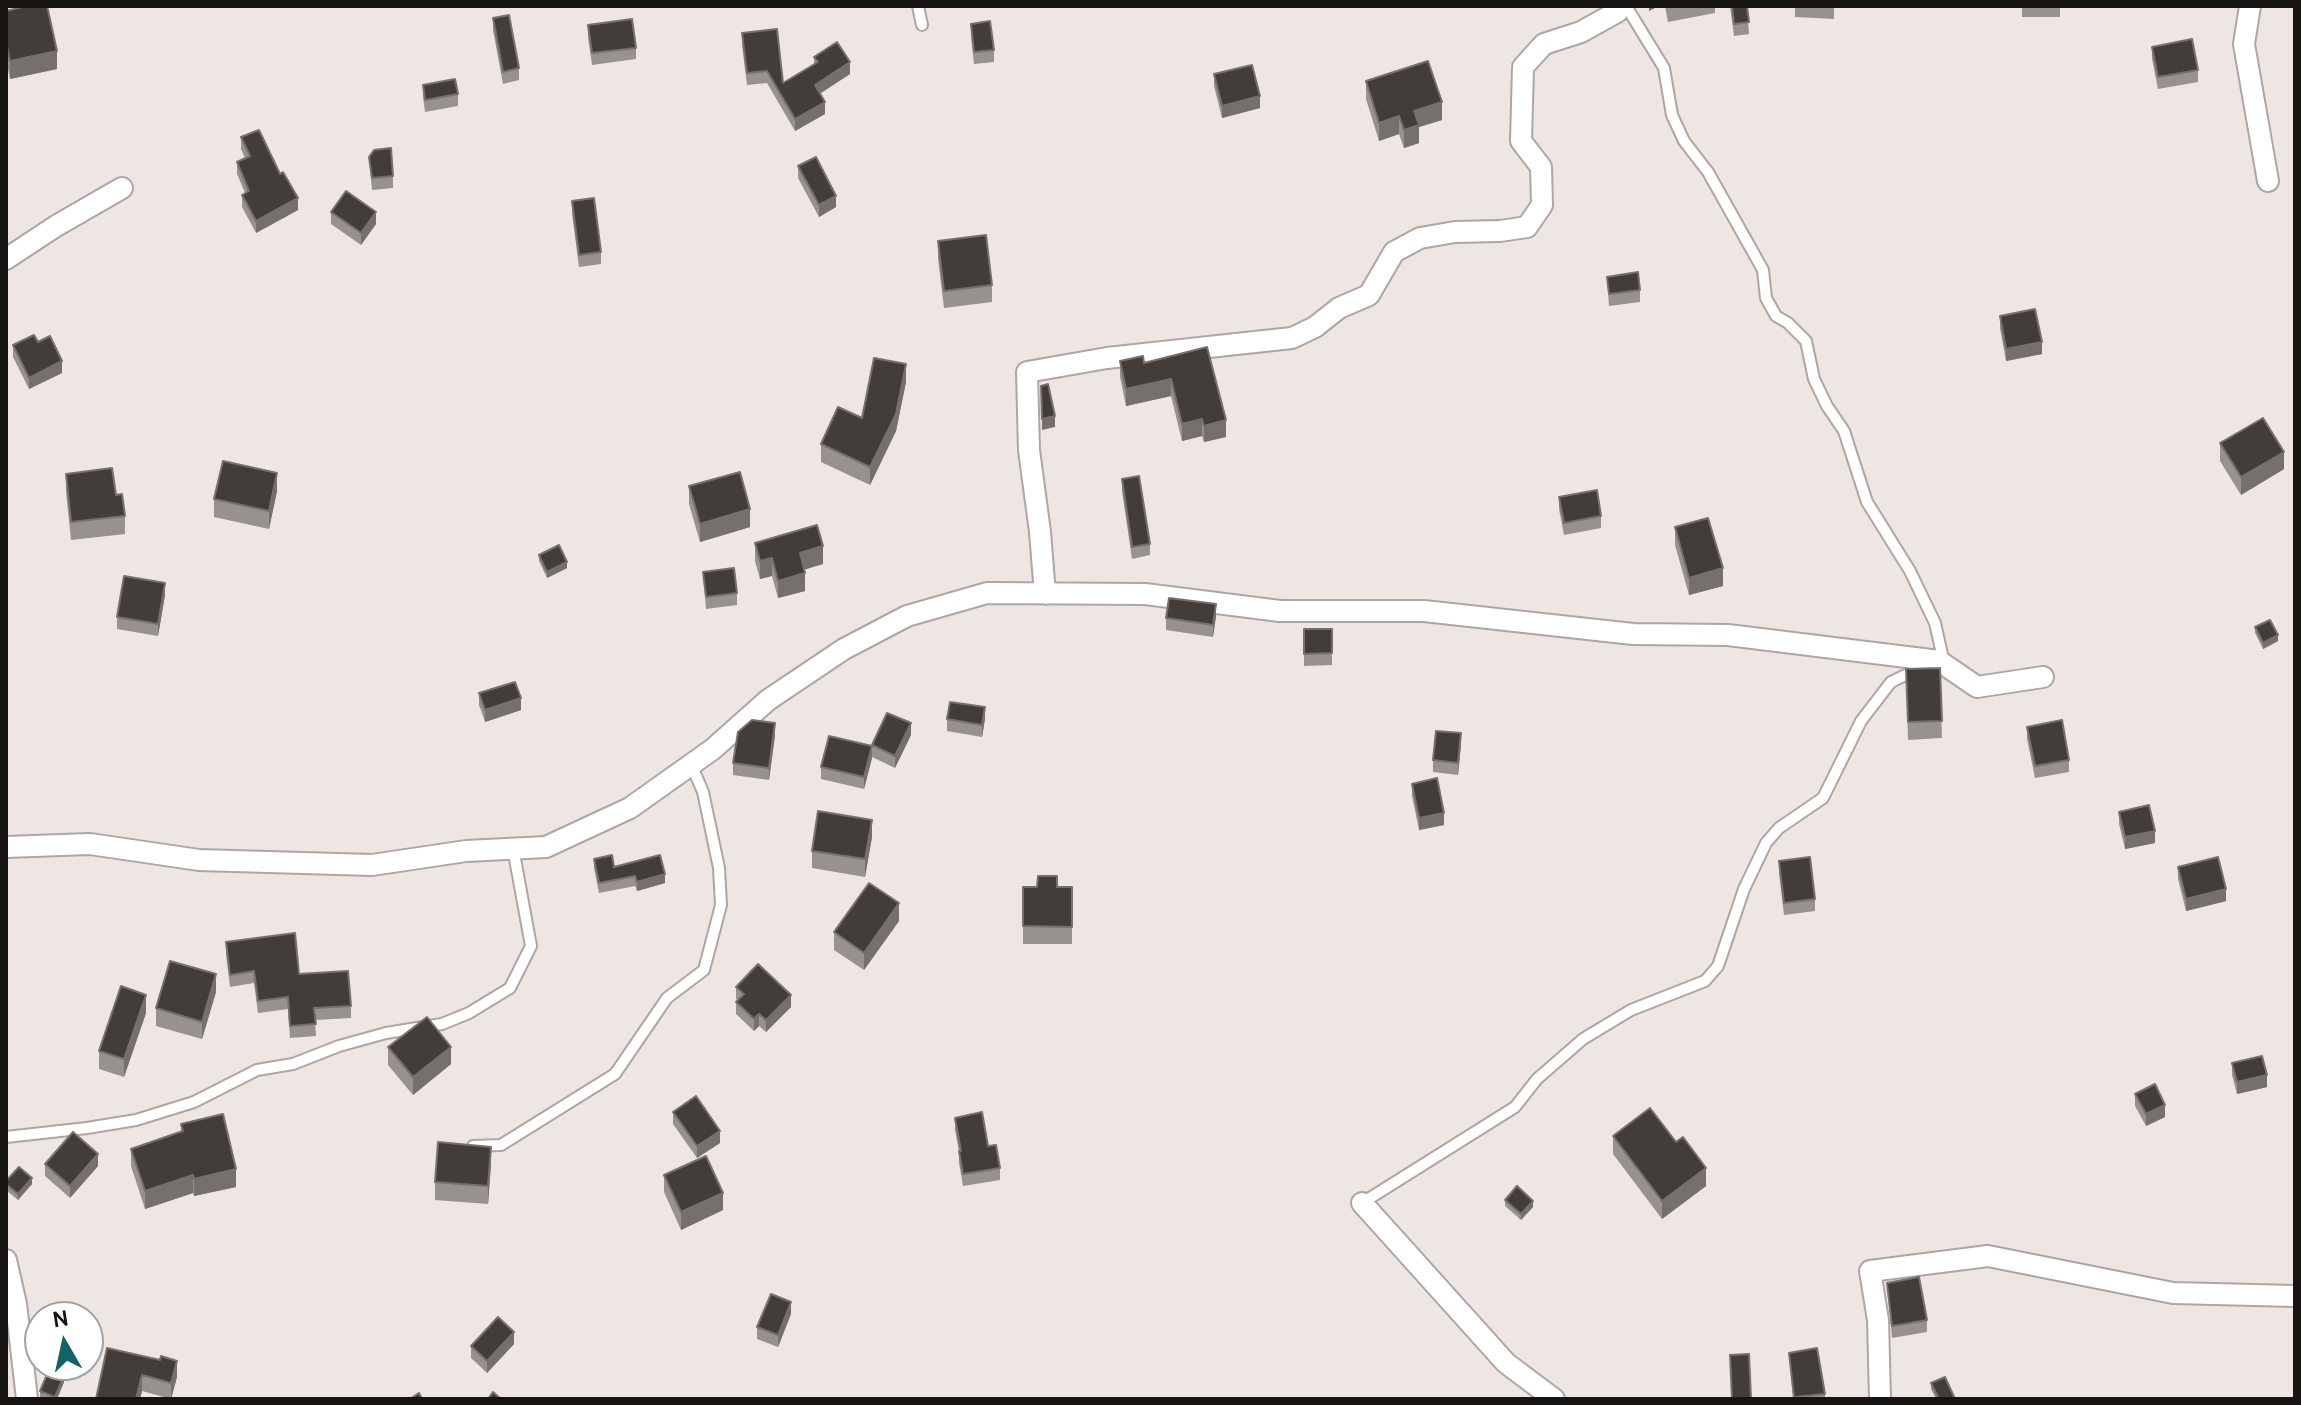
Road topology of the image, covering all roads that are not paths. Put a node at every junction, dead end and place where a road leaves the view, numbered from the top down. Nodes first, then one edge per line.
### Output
1 (918, 6) edge
2 (1618, 6) edge
3 (1626, 6) edge
4 (2250, 6) edge
5 (922, 25) dead end
6 (2268, 181) dead end
7 (122, 188) dead end
8 (6, 259) edge
9 (1045, 594) junction
10 (1939, 661) junction
11 (2043, 677) dead end
12 (691, 764) junction
13 (6, 847) edge
14 (513, 848) junction
15 (6, 1137) edge
16 (473, 1146) edge
17 (1362, 1203) joint
18 (6, 1260) edge
19 (2295, 1296) edge
20 (27, 1399) edge
21 (1554, 1399) edge
22 (1880, 1399) edge

1 - 5 lane
2 - 9 street
3 - 10 lane
4 - 6 street
7 - 8 street
9 - 10 street
9 - 12 street
10 - 11 street
10 - 17 lane
12 - 14 street
12 - 16 lane
13 - 14 street
14 - 15 lane
17 - 21 street
18 - 20 street
19 - 22 street

